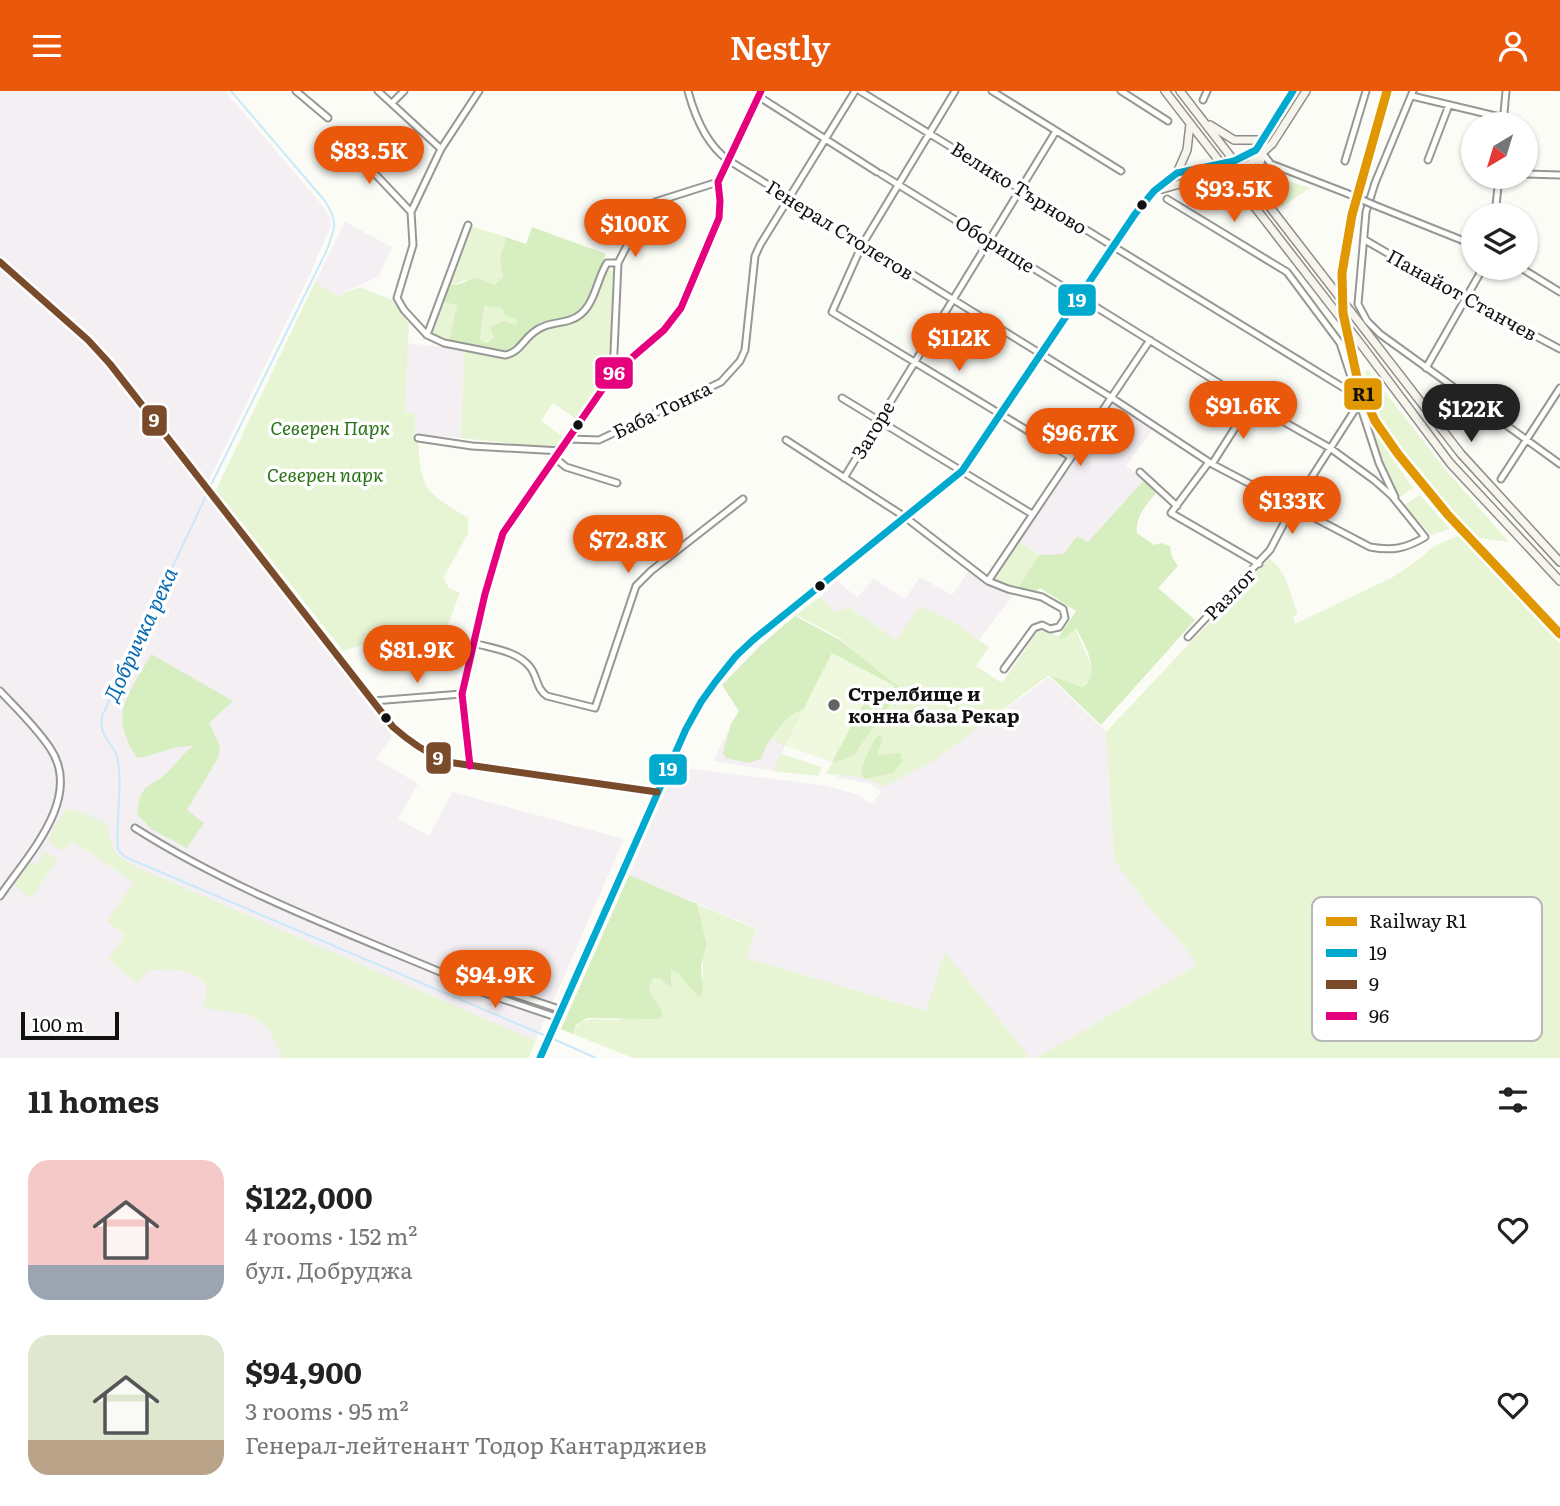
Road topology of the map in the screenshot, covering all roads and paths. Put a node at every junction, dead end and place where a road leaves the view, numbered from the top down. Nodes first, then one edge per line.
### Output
1 (296, 91) edge
2 (379, 91) edge
3 (404, 91) edge
4 (479, 91) edge
5 (688, 91) edge
6 (858, 91) edge
7 (955, 91) edge
8 (992, 91) edge
9 (1121, 91) edge
10 (1165, 91) edge
11 (1180, 91) edge
12 (1207, 91) edge
13 (1293, 91) edge
14 (1306, 91) edge
15 (1366, 91) edge
16 (1506, 91) edge
17 (1413, 93) edge
18 (759, 94) edge
19 (1203, 100) dead end
20 (392, 103) junction
21 (1448, 105) junction
22 (1472, 112) edge
23 (1505, 112) edge
24 (328, 118) dead end
25 (1202, 120) junction
26 (1168, 121) dead end
27 (1190, 124) junction
28 (1056, 131) junction
29 (930, 133) junction
30 (826, 139) junction
31 (1264, 140) junction
32 (345, 142) dead end
33 (441, 149) junction
34 (1263, 154) junction
35 (728, 160) junction
36 (1428, 160) dead end
37 (1234, 161) junction
38 (1345, 161) dead end
39 (1222, 165) junction
40 (1240, 168) junction
41 (1121, 171) dead end
42 (1227, 172) junction
43 (1177, 173) junction
44 (1538, 174) edge
45 (1560, 175) edge
46 (1192, 179) junction
47 (719, 182) junction
48 (899, 185) junction
49 (1020, 189) junction
50 (1154, 191) junction
51 (1260, 193) junction
52 (789, 198) junction
53 (1167, 199) dead end
54 (1250, 200) junction
55 (411, 212) junction
56 (468, 225) dead end
57 (1365, 240) junction
58 (1461, 240) edge
59 (989, 241) junction
60 (862, 245) junction
61 (1113, 246) junction
62 (1304, 249) junction
63 (1293, 257) junction
64 (0, 262) edge
65 (618, 263) junction
66 (1538, 278) edge
67 (1476, 280) edge
68 (1560, 292) edge
69 (1079, 297) junction
70 (1466, 299) junction
71 (953, 300) junction
72 (1375, 334) junction
73 (427, 335) junction
74 (1150, 340) junction
75 (1560, 349) edge
76 (1041, 354) junction
77 (915, 362) junction
78 (1426, 368) junction
79 (613, 375) junction
80 (1560, 388) edge
81 (1357, 396) junction
82 (842, 398) dead end
83 (1112, 398) junction
84 (1251, 403) junction
85 (1358, 405) junction
86 (1001, 413) junction
87 (879, 421) junction
88 (418, 438) dead end
89 (569, 439) junction
90 (786, 440) dead end
91 (1526, 440) junction
92 (1330, 448) junction
93 (561, 451) junction
94 (1071, 457) junction
95 (555, 459) junction
96 (1210, 463) junction
97 (1560, 464) edge
98 (962, 471) junction
99 (1140, 472) dead end
100 (844, 478) junction
101 (1501, 479) dead end
102 (617, 483) dead end
103 (743, 499) dead end
104 (1177, 506) junction
105 (1400, 506) junction
106 (1292, 508) junction
107 (1032, 514) junction
108 (905, 517) junction
109 (1425, 537) joint
110 (1560, 562) edge
111 (1259, 564) junction
112 (988, 581) junction
113 (1560, 581) edge
114 (1188, 637) dead end
115 (473, 643) junction
116 (1004, 669) dead end
117 (0, 691) edge
118 (462, 694) junction
119 (373, 701) junction
120 (470, 766) junction
121 (657, 792) junction
122 (135, 828) dead end
123 (0, 896) edge
124 (561, 1014) junction
125 (540, 1058) edge

1 - 24 street
2 - 20 street
3 - 20 street
4 - 33 street
5 - 35 street, Генерал Столетов
6 - 29 street, Велико Търново
6 - 30 street, Баба Тонка
7 - 29 street
8 - 28 street
9 - 26 street
10 - 27 street
11 - 25 street
12 - 19 street
13 - 31 street
14 - 34 street
15 - 38 street
16 - 23 street
17 - 21 street
17 - 57 street
18 - 30 street, Оборище
18 - 35 street
20 - 33 street
21 - 22 street
21 - 36 street
25 - 31 street
25 - 37 street
27 - 39 street
27 - 43 street
28 - 41 street
28 - 49 street, Загоре
29 - 48 street
29 - 49 street, Велико Търново
30 - 48 street, Оборище
30 - 52 street, Баба Тонка
31 - 34 street
31 - 37 street
32 - 55 street
33 - 55 street
34 - 40 street
34 - 51 street
34 - 58 street, bridge
35 - 47 street
35 - 52 street, Генерал Столетов
37 - 39 street
37 - 40 street
39 - 42 street
39 - 43 street
40 - 42 street
40 - 51 street
42 - 46 street
42 - 54 street
43 - 50 street
44 - 45 street
46 - 50 street
46 - 54 street
47 - 65 street
47 - 79 street
48 - 59 street, Оборище
48 - 60 street
49 - 59 street, Загоре
49 - 61 street, Велико Търново
50 - 61 street
51 - 62 street
52 - 60 street, Генерал Столетов
52 - 89 street, Баба Тонка
53 - 81 street
54 - 63 street
55 - 73 street
56 - 73 street
57 - 70 street, Панайот Станчев
57 - 72 street
59 - 69 street, Оборище
59 - 71 street, Загоре
60 - 71 street, Генерал Столетов
60 - 77 street
61 - 69 street
61 - 81 street, Велико Търново
62 - 63 street
62 - 72 street
63 - 113 street
64 - 119 street
65 - 73 street
65 - 79 street
66 - 68 street
67 - 70 street
69 - 74 street, Оборище
69 - 76 street
70 - 75 street, Панайот Станчев
70 - 78 street
71 - 76 street, Генерал Столетов
71 - 77 street, Загоре
72 - 78 street
72 - 110 street
74 - 83 street
74 - 84 street, Оборище
76 - 83 street, Генерал Столетов
76 - 86 street
77 - 86 street
77 - 87 street, Загоре
78 - 91 street
79 - 89 street
80 - 91 street
81 - 85 street
82 - 87 street
83 - 94 street
83 - 96 street, Генерал Столетов
84 - 92 street, Оборище
84 - 96 street
85 - 92 street, Разлог
85 - 105 street
86 - 94 street
86 - 98 street
87 - 98 street
87 - 100 street, Загоре
88 - 93 street
89 - 93 street
90 - 100 street
91 - 97 street
91 - 101 street
92 - 105 street, Оборище
92 - 106 street, Разлог
93 - 95 street
94 - 107 street
95 - 102 street
95 - 115 street
96 - 104 street
96 - 106 street, Генерал Столетов
98 - 107 street
98 - 108 street
99 - 104 street
100 - 108 street
103 - 115 street
104 - 111 street
105 - 109 street, Оборище
106 - 109 street, Генерал Столетов
106 - 111 street, Разлог
107 - 112 street
108 - 112 street
108 - 121 street
111 - 114 street, Разлог
112 - 116 street
115 - 118 street
117 - 123 street
118 - 119 street
118 - 120 street
119 - 120 street
120 - 121 street
121 - 124 street
122 - 124 street
124 - 125 street

